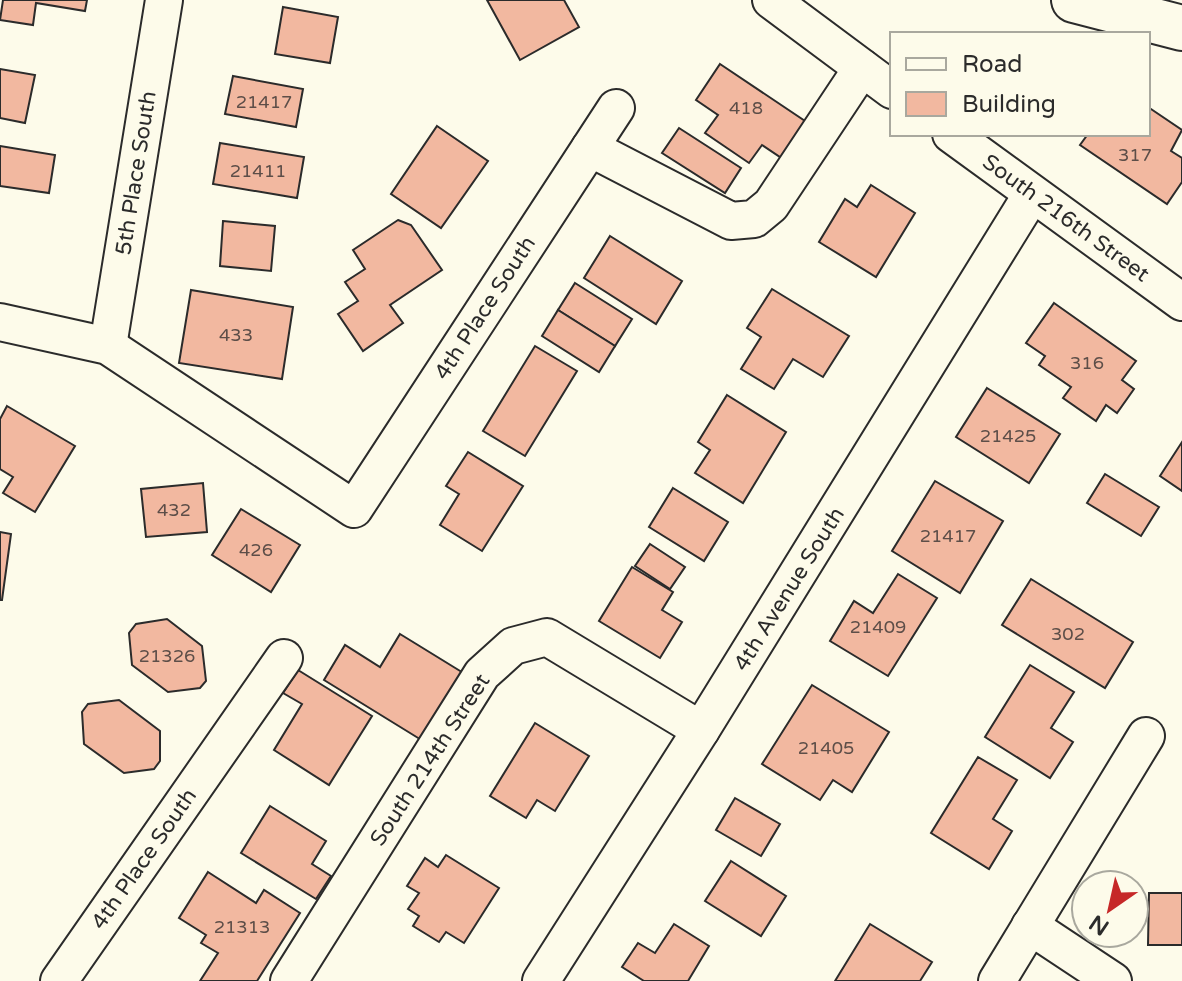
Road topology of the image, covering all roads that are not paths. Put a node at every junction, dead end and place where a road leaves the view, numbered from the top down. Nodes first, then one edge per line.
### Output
1 (164, 0) edge
2 (771, 0) edge
3 (1074, 0) edge
4 (1182, 28) edge
5 (862, 68) junction
6 (890, 89) edge
7 (616, 108) dead end
8 (954, 136) edge
9 (590, 148) junction
10 (1032, 194) junction
11 (1182, 302) edge
12 (0, 322) edge
13 (108, 346) junction
14 (284, 658) dead end
15 (701, 730) junction
16 (1146, 736) dead end
17 (1030, 926) junction
18 (59, 981) edge
19 (289, 981) edge
20 (541, 981) edge
21 (997, 981) edge
22 (1113, 981) edge

1 - 13 street, 5th Place South
2 - 5 street
3 - 4 main road
5 - 6 street
5 - 9 street
7 - 9 street, 4th Place South
8 - 10 street, South 216th Street
9 - 13 street, 4th Place South
10 - 11 street, South 216th Street
10 - 15 street, 4th Avenue South
12 - 13 street
14 - 18 street, 4th Place South
15 - 19 street, South 214th Street
15 - 20 street, 4th Avenue South
16 - 17 street
17 - 21 street
17 - 22 street

